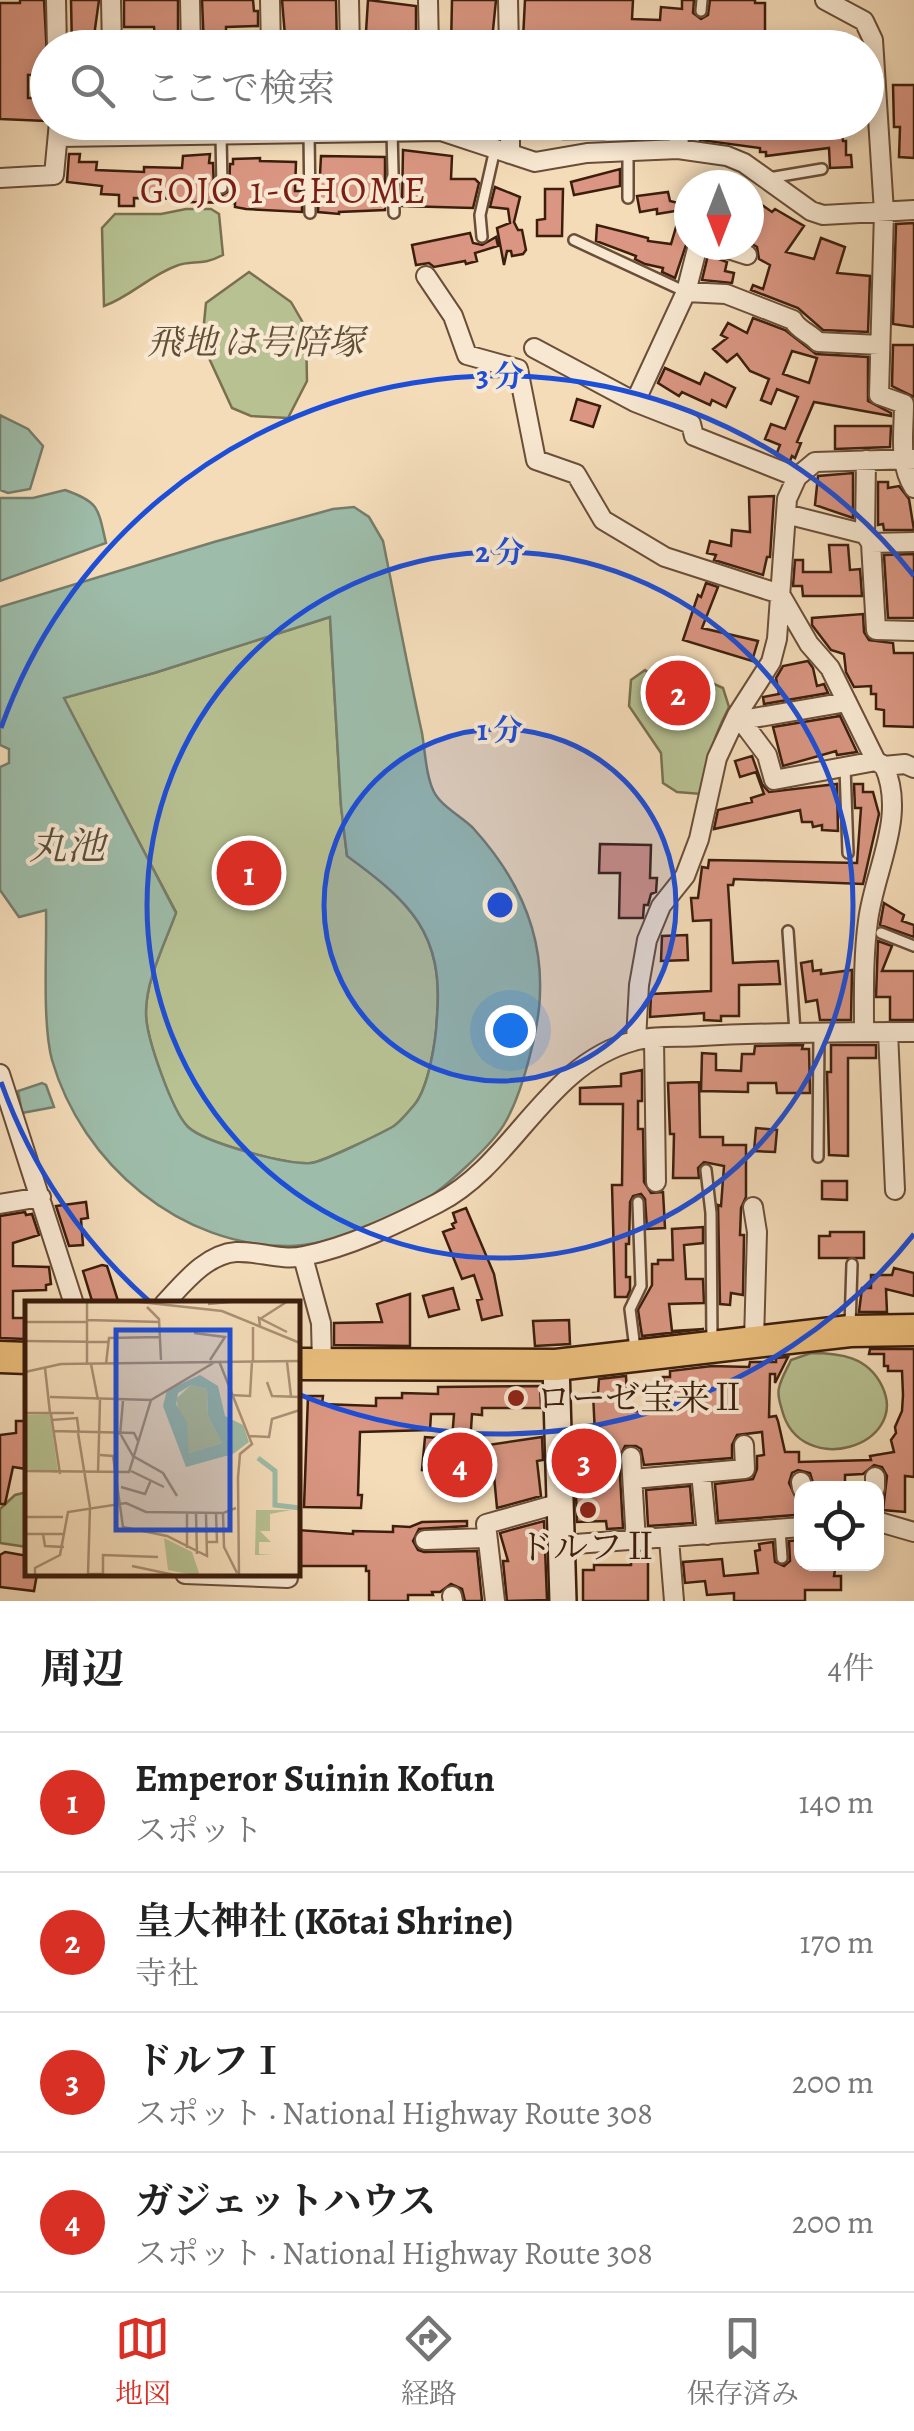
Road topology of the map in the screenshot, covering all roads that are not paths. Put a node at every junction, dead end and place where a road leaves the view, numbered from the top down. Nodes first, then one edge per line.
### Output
1 (56, 0) edge
2 (111, 0) edge
3 (190, 0) edge
4 (270, 0) edge
5 (349, 0) edge
6 (428, 0) edge
7 (508, 0) edge
8 (825, 0) edge
9 (57, 30) edge
10 (112, 30) edge
11 (191, 30) edge
12 (271, 30) edge
13 (350, 30) edge
14 (429, 30) edge
15 (509, 30) edge
16 (868, 30) edge
17 (58, 140) edge
18 (221, 140) edge
19 (309, 140) edge
20 (392, 140) edge
21 (468, 140) edge
22 (506, 140) edge
23 (679, 140) edge
24 (877, 140) edge
25 (678, 149) junction
26 (628, 150) junction
27 (503, 152) junction
28 (822, 169) dead end
29 (0, 178) edge
30 (766, 178) junction
31 (222, 188) dead end
32 (628, 198) dead end
33 (914, 210) edge
34 (884, 212) junction
35 (310, 213) dead end
36 (394, 213) dead end
37 (482, 237) dead end
38 (574, 240) dead end
39 (694, 260) edge
40 (426, 276) dead end
41 (686, 292) junction
42 (880, 345) junction
43 (534, 348) dead end
44 (635, 402) junction
45 (909, 459) edge
46 (866, 460) junction
47 (796, 477) junction
48 (914, 488) edge
49 (786, 514) junction
50 (868, 538) junction
51 (914, 542) edge
52 (780, 594) junction
53 (914, 631) edge
54 (847, 702) junction
55 (740, 718) junction
56 (880, 764) junction
57 (845, 767) junction
58 (914, 768) edge
59 (848, 853) dead end
60 (788, 931) dead end
61 (881, 933) dead end
62 (914, 946) edge
63 (795, 1032) junction
64 (819, 1032) junction
65 (864, 1032) junction
66 (888, 1032) junction
67 (914, 1032) edge
68 (645, 1040) junction
69 (1, 1079) edge
70 (818, 1157) dead end
71 (706, 1170) dead end
72 (656, 1182) dead end
73 (895, 1190) dead end
74 (40, 1198) junction
75 (638, 1202) dead end
76 (0, 1204) edge
77 (753, 1208) dead end
78 (303, 1257) junction
79 (852, 1264) dead end
80 (73, 1301) edge
81 (167, 1301) edge
82 (914, 1330) edge
83 (850, 1331) junction
84 (754, 1341) junction
85 (712, 1346) junction
86 (0, 1357) edge
87 (636, 1357) junction
88 (25, 1358) edge
89 (310, 1364) edge
90 (556, 1365) junction
91 (744, 1445) dead end
92 (631, 1457) dead end
93 (701, 1473) junction
94 (633, 1479) junction
95 (561, 1503) junction
96 (884, 1523) edge
97 (794, 1528) edge
98 (780, 1529) junction
99 (914, 1532) edge
100 (707, 1535) junction
101 (486, 1538) junction
102 (669, 1538) junction
103 (425, 1540) dead end
104 (636, 1542) junction
105 (562, 1545) junction
106 (782, 1558) dead end
107 (236, 1576) edge
108 (288, 1578) dead end
109 (495, 1601) edge
110 (563, 1601) edge
111 (674, 1601) edge

1 - 9 street
2 - 10 street
3 - 11 street
4 - 12 street
5 - 13 street
6 - 14 street
7 - 15 street
8 - 16 street
17 - 29 street
18 - 31 lane
19 - 35 lane
20 - 36 lane
21 - 27 street
22 - 27 street
23 - 25 street
24 - 34 street
25 - 26 street
25 - 30 street
26 - 27 street
26 - 32 lane
27 - 37 lane
28 - 30 lane
30 - 34 street
33 - 34 street
34 - 42 street
38 - 41 lane
39 - 41 street
40 - 52 street
41 - 42 street
41 - 44 street
42 - 45 street
43 - 44 street
44 - 47 street
45 - 46 street
45 - 48 street
46 - 47 street
46 - 50 street
47 - 49 street
49 - 50 street
49 - 52 street
50 - 51 street
50 - 53 street
52 - 54 street
52 - 55 street
54 - 55 street
54 - 56 street
55 - 57 street
55 - 68 street
56 - 57 street
56 - 58 street
56 - 65 street
57 - 59 lane
60 - 63 lane
61 - 62 lane
63 - 64 street
63 - 68 street
64 - 65 street
64 - 70 lane
65 - 66 street
66 - 67 street
66 - 73 street
68 - 72 street
68 - 78 street
69 - 74 street
71 - 85 lane
74 - 76 street
74 - 80 street
75 - 87 lane
77 - 84 street
78 - 81 street
78 - 89 street
79 - 83 lane
82 - 83 highway
83 - 84 highway
84 - 85 highway
85 - 87 highway
86 - 88 highway
87 - 90 highway
89 - 90 highway
90 - 95 street
91 - 93 street
92 - 94 street
93 - 94 street
93 - 100 street
94 - 104 street
95 - 101 street
95 - 105 street
96 - 99 street
97 - 98 street
98 - 100 street
98 - 106 lane
100 - 102 street
101 - 103 street
101 - 109 street
102 - 104 street
102 - 111 street
104 - 105 street
105 - 110 street
107 - 108 street

